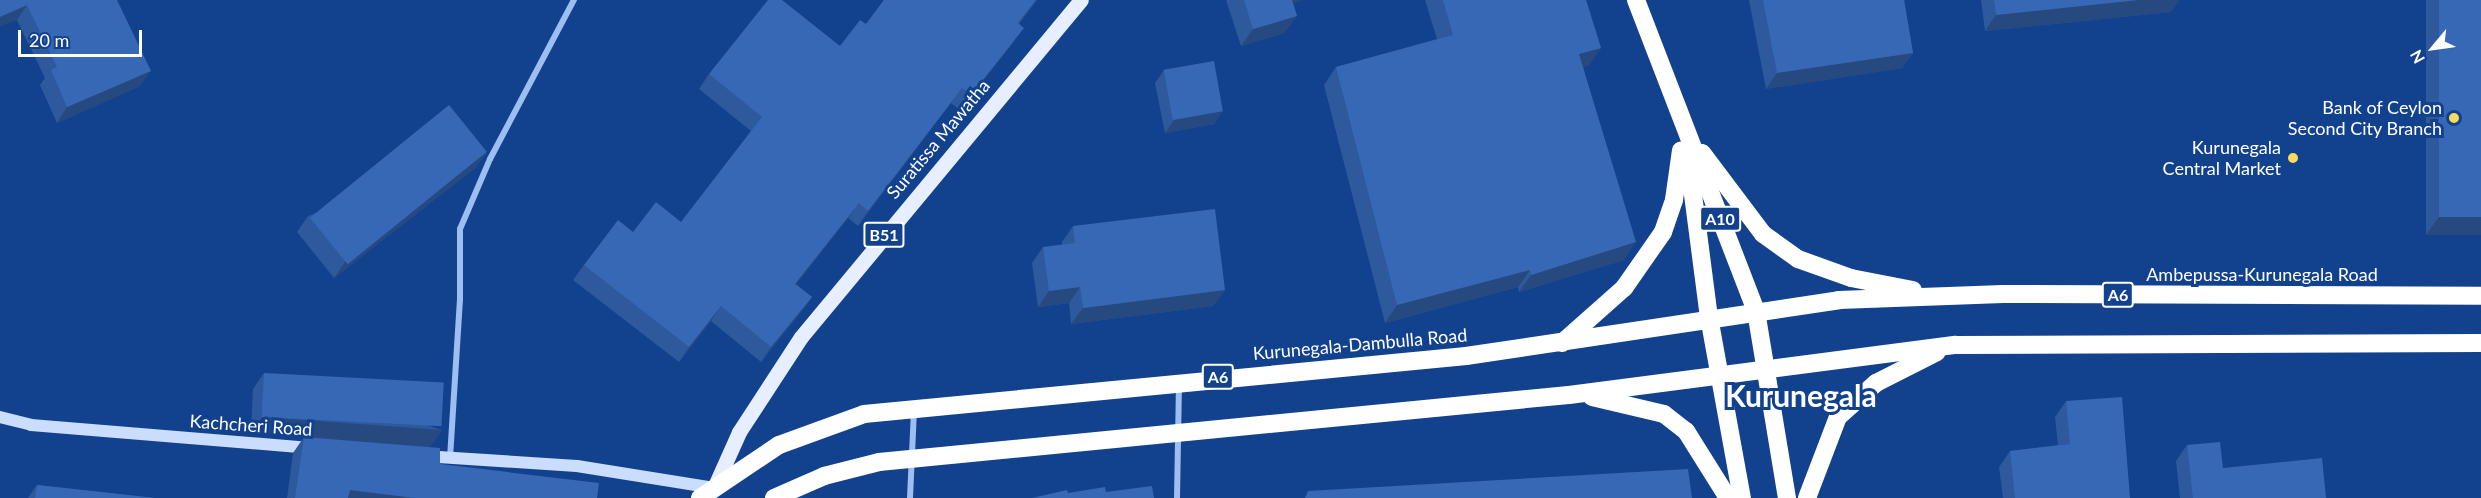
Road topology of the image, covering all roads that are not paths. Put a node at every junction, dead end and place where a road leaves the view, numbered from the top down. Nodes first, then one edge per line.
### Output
1 (574, 0) edge
2 (1081, 0) edge
3 (1636, 0) edge
4 (1684, 127) junction
5 (1944, 295) junction
6 (2481, 297) edge
7 (1756, 311) junction
8 (1709, 318) junction
9 (1562, 343) junction
10 (2481, 343) edge
11 (1956, 345) junction
12 (1765, 369) junction
13 (1720, 374) junction
14 (1179, 381) junction
15 (1569, 395) junction
16 (914, 408) junction
17 (0, 417) edge
18 (1179, 431) junction
19 (331, 449) edge
20 (408, 454) edge
21 (914, 457) junction
22 (450, 458) junction
23 (707, 493) edge
24 (774, 498) edge
25 (910, 498) edge
26 (1177, 498) edge
27 (1728, 498) edge
28 (1742, 498) edge
29 (1787, 498) edge
30 (1807, 498) edge

1 - 22 street
2 - 23 main road, Suratissa Mawatha / B51
3 - 4 highway, A10
4 - 5 highway
4 - 7 highway, A10
4 - 8 highway, A10
4 - 9 highway
5 - 6 highway, Ambepussa-Kurunegala Road / A6
5 - 7 highway, Ambepussa-Kurunegala Road / A6
7 - 8 highway, Kurunegala-Dambulla Road / A6
7 - 12 highway, A10
8 - 9 highway, Kurunegala-Dambulla Road / A6
8 - 13 highway, A10
9 - 14 highway, Kurunegala-Dambulla Road / A6
10 - 11 highway
11 - 12 highway
11 - 30 highway
12 - 13 highway
12 - 29 highway, A10
13 - 15 highway
13 - 28 highway, A10
14 - 16 highway, Kurunegala-Dambulla Road / A6
14 - 18 street
15 - 18 highway
15 - 27 highway
16 - 21 street
16 - 23 highway, Kurunegala-Dambulla Road / A6
17 - 19 main road, Kachcheri Road
18 - 21 highway
18 - 26 street
20 - 22 main road
21 - 24 highway
21 - 25 street
22 - 23 main road

